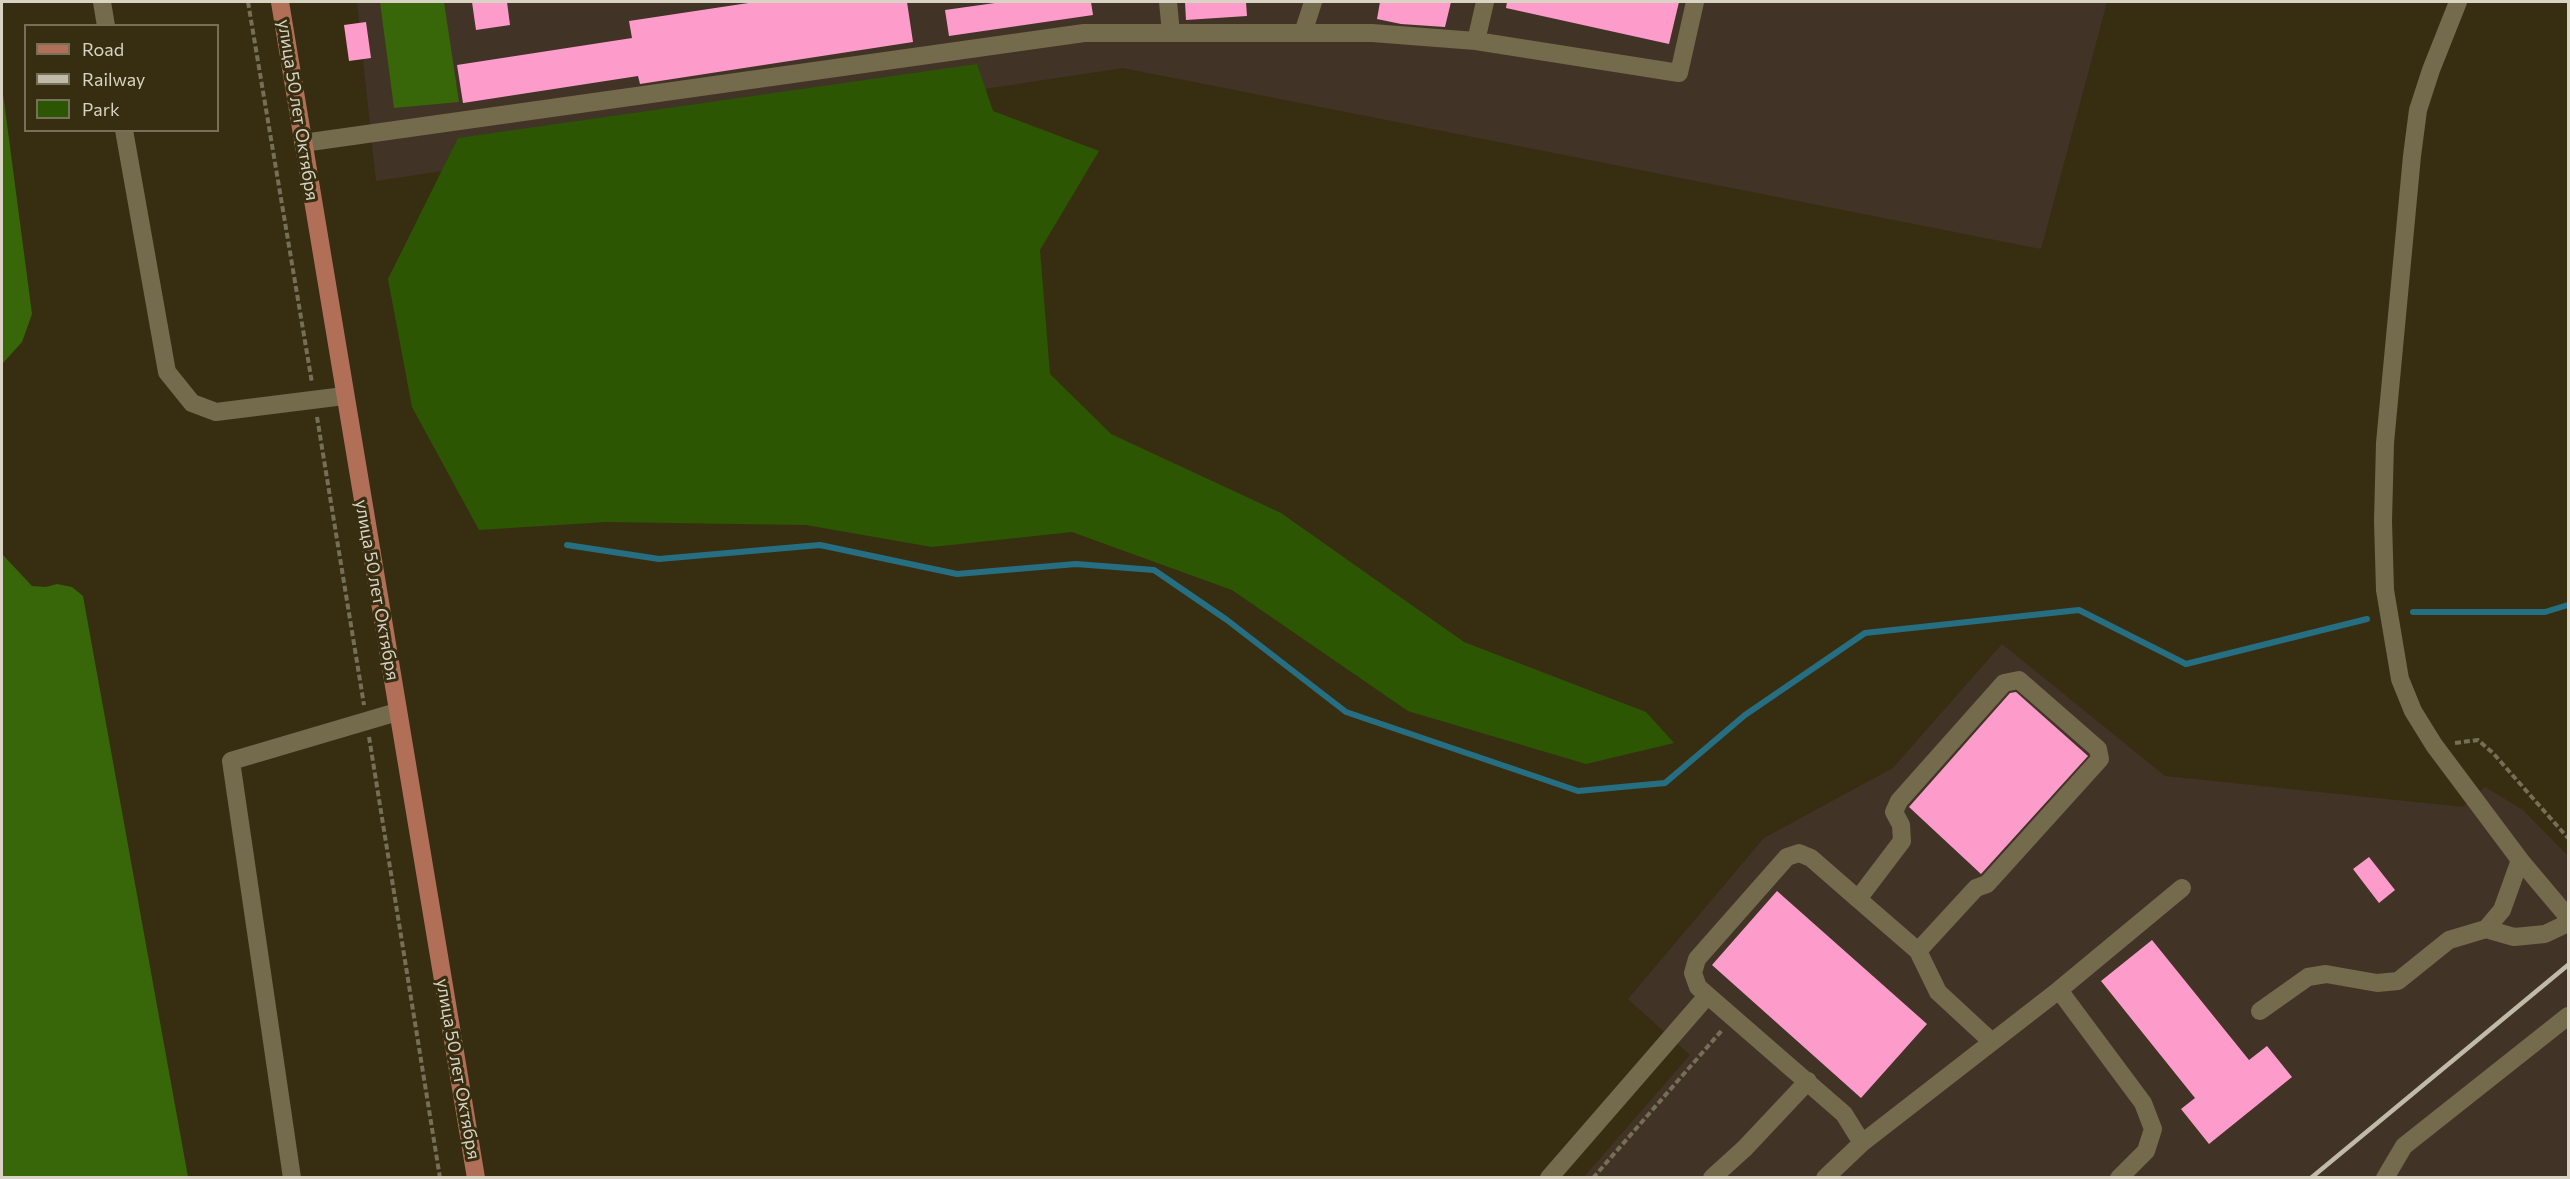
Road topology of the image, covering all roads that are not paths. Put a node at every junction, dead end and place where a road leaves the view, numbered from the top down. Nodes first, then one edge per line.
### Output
1 (102, 2) edge
2 (280, 2) edge
3 (1168, 2) edge
4 (1313, 2) edge
5 (1485, 2) edge
6 (1695, 2) edge
7 (2458, 2) edge
8 (106, 24) edge
9 (1171, 33) junction
10 (1303, 33) junction
11 (1476, 41) junction
12 (124, 132) edge
13 (303, 143) junction
14 (344, 396) junction
15 (398, 712) junction
16 (2520, 860) junction
17 (2182, 888) dead end
18 (1858, 898) junction
19 (2568, 917) edge
20 (2568, 923) edge
21 (2486, 929) junction
22 (1918, 951) junction
23 (2059, 990) junction
24 (1707, 996) junction
25 (2260, 1011) dead end
26 (2568, 1016) edge
27 (1992, 1041) junction
28 (1808, 1082) junction
29 (1862, 1143) junction
30 (292, 1178) edge
31 (476, 1178) edge
32 (1550, 1178) edge
33 (1712, 1178) edge
34 (1825, 1178) edge
35 (2119, 1178) edge
36 (2385, 1178) edge

1 - 8 lane
2 - 13 main road, улица 50 лет Октября
3 - 9 lane
4 - 10 lane
5 - 11 lane
6 - 11 lane
7 - 16 lane
9 - 10 lane
9 - 13 lane
10 - 11 lane
12 - 14 lane
13 - 14 main road, улица 50 лет Октября
14 - 15 main road, улица 50 лет Октября
15 - 30 lane
15 - 31 main road, улица 50 лет Октября
16 - 19 lane
16 - 21 lane
17 - 23 lane
18 - 22 lane
18 - 22 lane
18 - 24 lane
20 - 21 lane
21 - 25 lane
22 - 27 lane
23 - 27 lane
23 - 35 lane
24 - 28 lane
24 - 32 lane
26 - 36 lane
27 - 29 lane
28 - 29 lane
28 - 33 lane
29 - 34 lane

